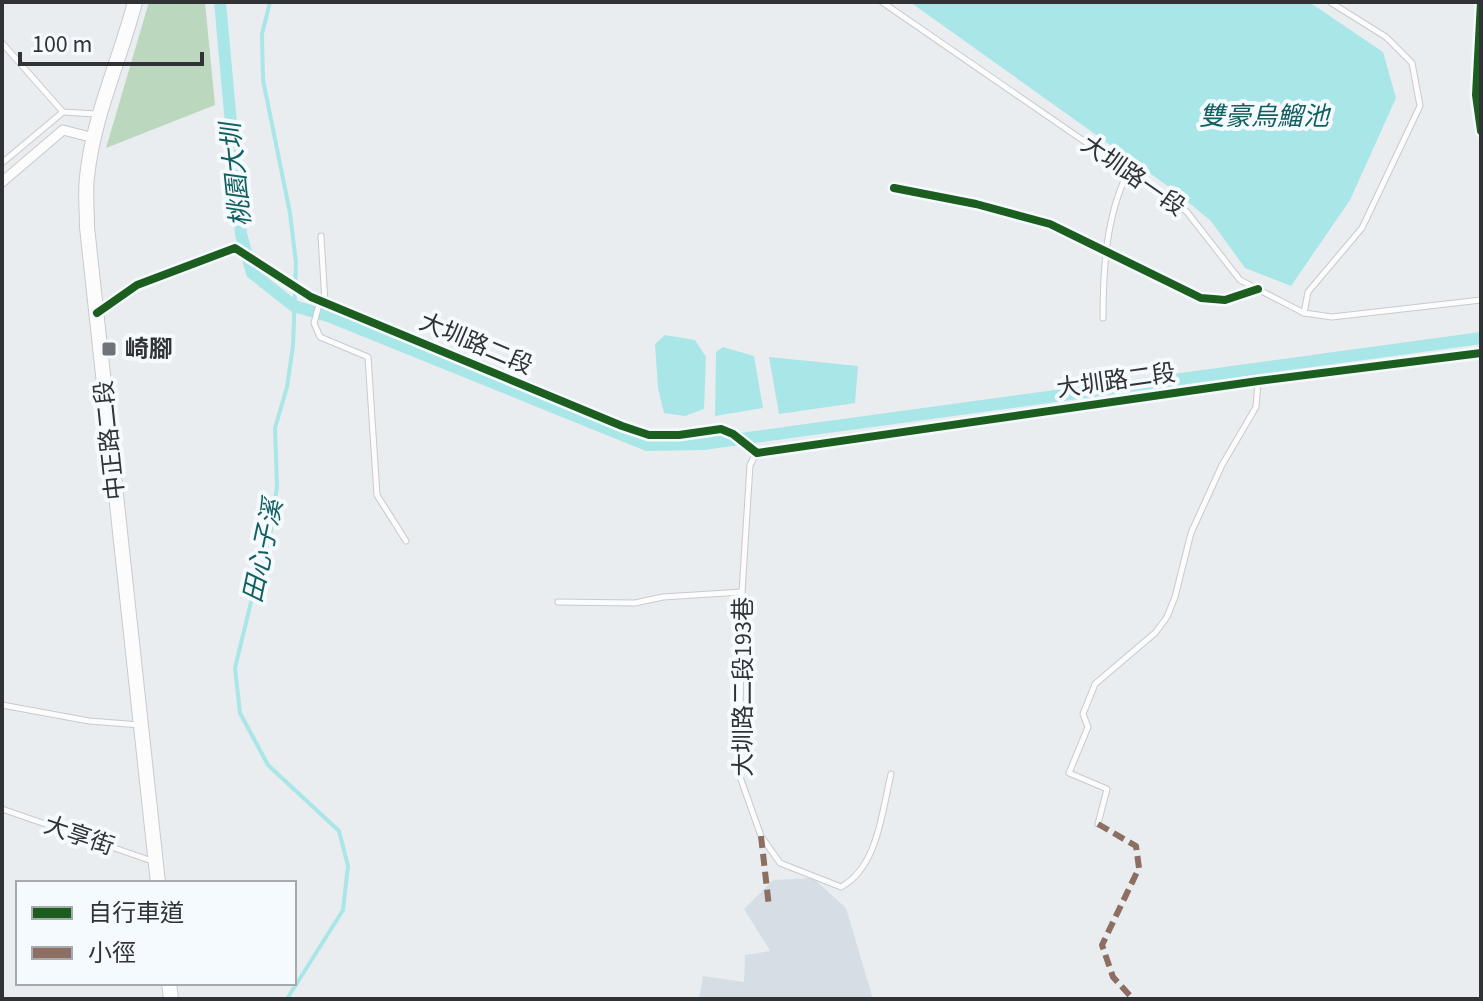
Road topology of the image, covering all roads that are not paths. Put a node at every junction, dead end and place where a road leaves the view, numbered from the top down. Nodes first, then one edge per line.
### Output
1 (135, 2) edge
2 (882, 2) edge
3 (1330, 2) edge
4 (1481, 2) edge
5 (2, 43) edge
6 (63, 112) junction
7 (101, 114) junction
8 (1481, 131) edge
9 (94, 138) junction
10 (2, 163) edge
11 (1128, 172) junction
12 (2, 182) edge
13 (894, 188) dead end
14 (321, 236) dead end
15 (1106, 250) junction
16 (1258, 289) junction
17 (1481, 300) edge
18 (319, 301) junction
19 (97, 313) junction
20 (1304, 313) junction
21 (1103, 318) dead end
22 (1481, 353) edge
23 (1258, 381) junction
24 (757, 453) junction
25 (406, 541) dead end
26 (742, 592) junction
27 (558, 602) dead end
28 (2, 705) edge
29 (141, 725) junction
30 (891, 774) dead end
31 (2, 809) edge
32 (1098, 824) dead end
33 (156, 862) junction
34 (158, 881) edge

1 - 7 main road, 中正路二段
2 - 11 lane, 大圳路一段
3 - 20 lane
4 - 8 street
5 - 6 lane
6 - 7 lane
6 - 10 lane
7 - 9 main road, 中正路二段
9 - 12 street
9 - 19 main road, 中正路二段
11 - 15 lane
11 - 16 lane, 大圳路一段
13 - 15 street
14 - 18 lane
15 - 16 street
15 - 21 lane
16 - 20 lane, 大圳路一段
17 - 20 lane, 大圳路一段
18 - 19 street, 大圳路二段
18 - 24 street, 大圳路二段
18 - 25 lane
19 - 29 main road, 中正路二段
22 - 23 street, 大圳路二段
23 - 24 street, 大圳路二段
23 - 32 lane
24 - 26 lane, 大圳路二段193巷
26 - 27 lane
26 - 30 lane, 大圳路二段193巷
28 - 29 lane
29 - 33 main road, 中正路二段
31 - 33 lane, 大享街
33 - 34 main road, 中正路二段

